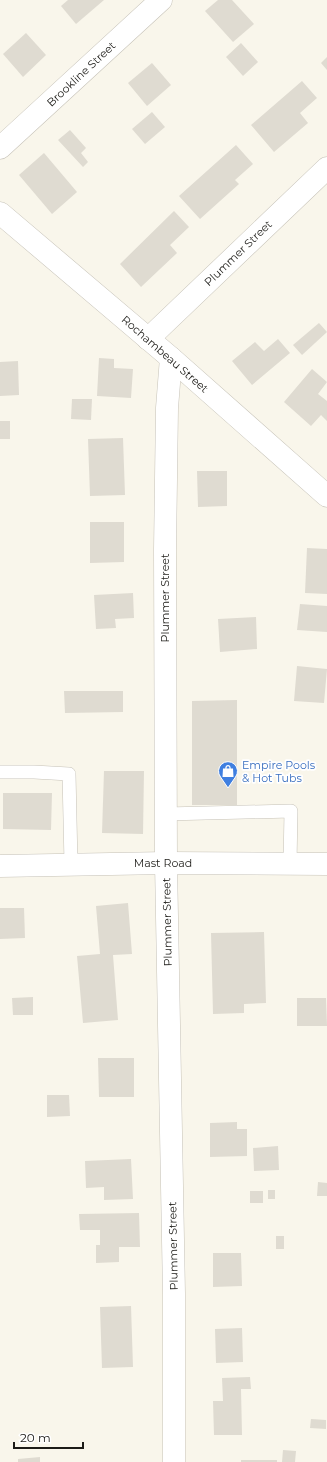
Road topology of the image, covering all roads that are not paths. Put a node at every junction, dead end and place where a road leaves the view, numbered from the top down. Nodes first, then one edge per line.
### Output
1 (161, 0) edge
2 (0, 148) edge
3 (327, 168) edge
4 (0, 213) edge
5 (148, 339) junction
6 (171, 358) junction
7 (327, 496) edge
8 (0, 772) edge
9 (166, 814) junction
10 (166, 863) junction
11 (71, 864) junction
12 (290, 864) junction
13 (327, 864) edge
14 (0, 866) edge
15 (174, 1462) edge

1 - 2 street, Brookline Street
3 - 5 street, Plummer Street
4 - 5 street, Rochambeau Street
5 - 6 street, Rochambeau Street
6 - 7 street, Rochambeau Street
6 - 9 street, Plummer Street
8 - 11 lane
9 - 10 street, Plummer Street
9 - 12 lane
10 - 11 street, Mast Road
10 - 12 street, Mast Road
10 - 15 street, Plummer Street
11 - 14 street, Mast Road
12 - 13 street, Mast Road

